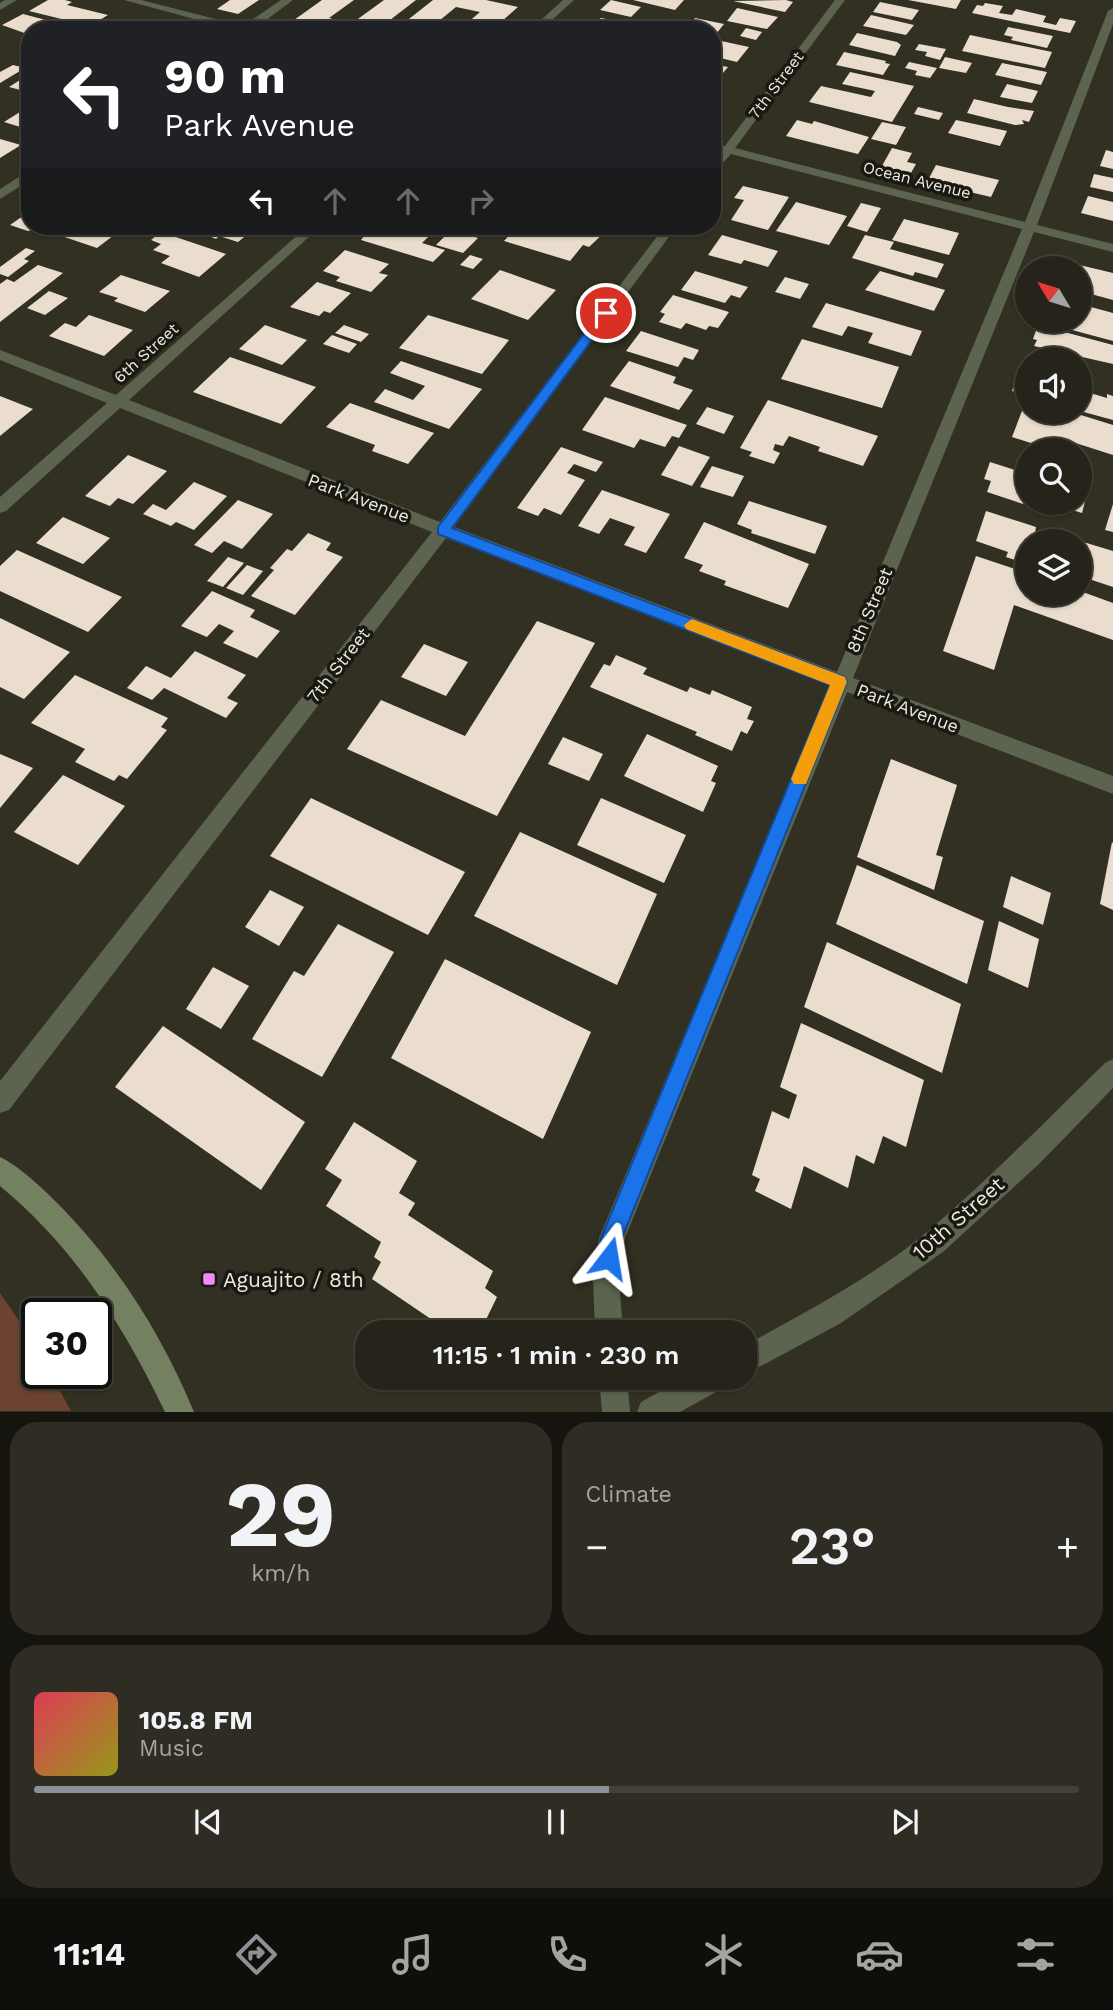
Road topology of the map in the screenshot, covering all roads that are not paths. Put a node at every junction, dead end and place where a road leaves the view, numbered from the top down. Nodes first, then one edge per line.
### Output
1 (12, 0) edge
2 (129, 0) edge
3 (289, 0) edge
4 (569, 0) edge
5 (840, 0) edge
6 (0, 6) edge
7 (1113, 11) edge
8 (211, 21) edge
9 (259, 21) edge
10 (545, 21) edge
11 (721, 148) edge
12 (728, 150) junction
13 (721, 159) edge
14 (21, 180) edge
15 (0, 195) edge
16 (1030, 226) junction
17 (305, 235) edge
18 (664, 235) edge
19 (1113, 248) edge
20 (0, 355) edge
21 (117, 403) junction
22 (0, 507) edge
23 (443, 530) junction
24 (840, 682) junction
25 (1113, 785) edge
26 (1113, 1071) edge
27 (0, 1101) edge
28 (0, 1170) edge
29 (609, 1320) edge
30 (757, 1354) edge
31 (614, 1390) edge
32 (691, 1390) edge
33 (180, 1412) edge
34 (616, 1412) edge
35 (651, 1412) edge

1 - 6 street
2 - 8 street
3 - 9 street
4 - 10 street
5 - 12 street, 7th Street
7 - 16 street, 8th Street
11 - 12 street, Ocean Avenue
12 - 13 street, 7th Street
12 - 16 street, Ocean Avenue
14 - 15 street
16 - 19 street, Ocean Avenue
16 - 24 street, 8th Street
17 - 21 street, 6th Street
18 - 23 street, 7th Street
20 - 21 street, Park Avenue
21 - 22 street, 6th Street
21 - 23 street, Park Avenue
23 - 24 street, Park Avenue
23 - 27 street, 7th Street
24 - 25 street, Park Avenue
24 - 29 street, 8th Street
26 - 30 street, 10th Street
28 - 33 main road
31 - 34 street
32 - 35 street

